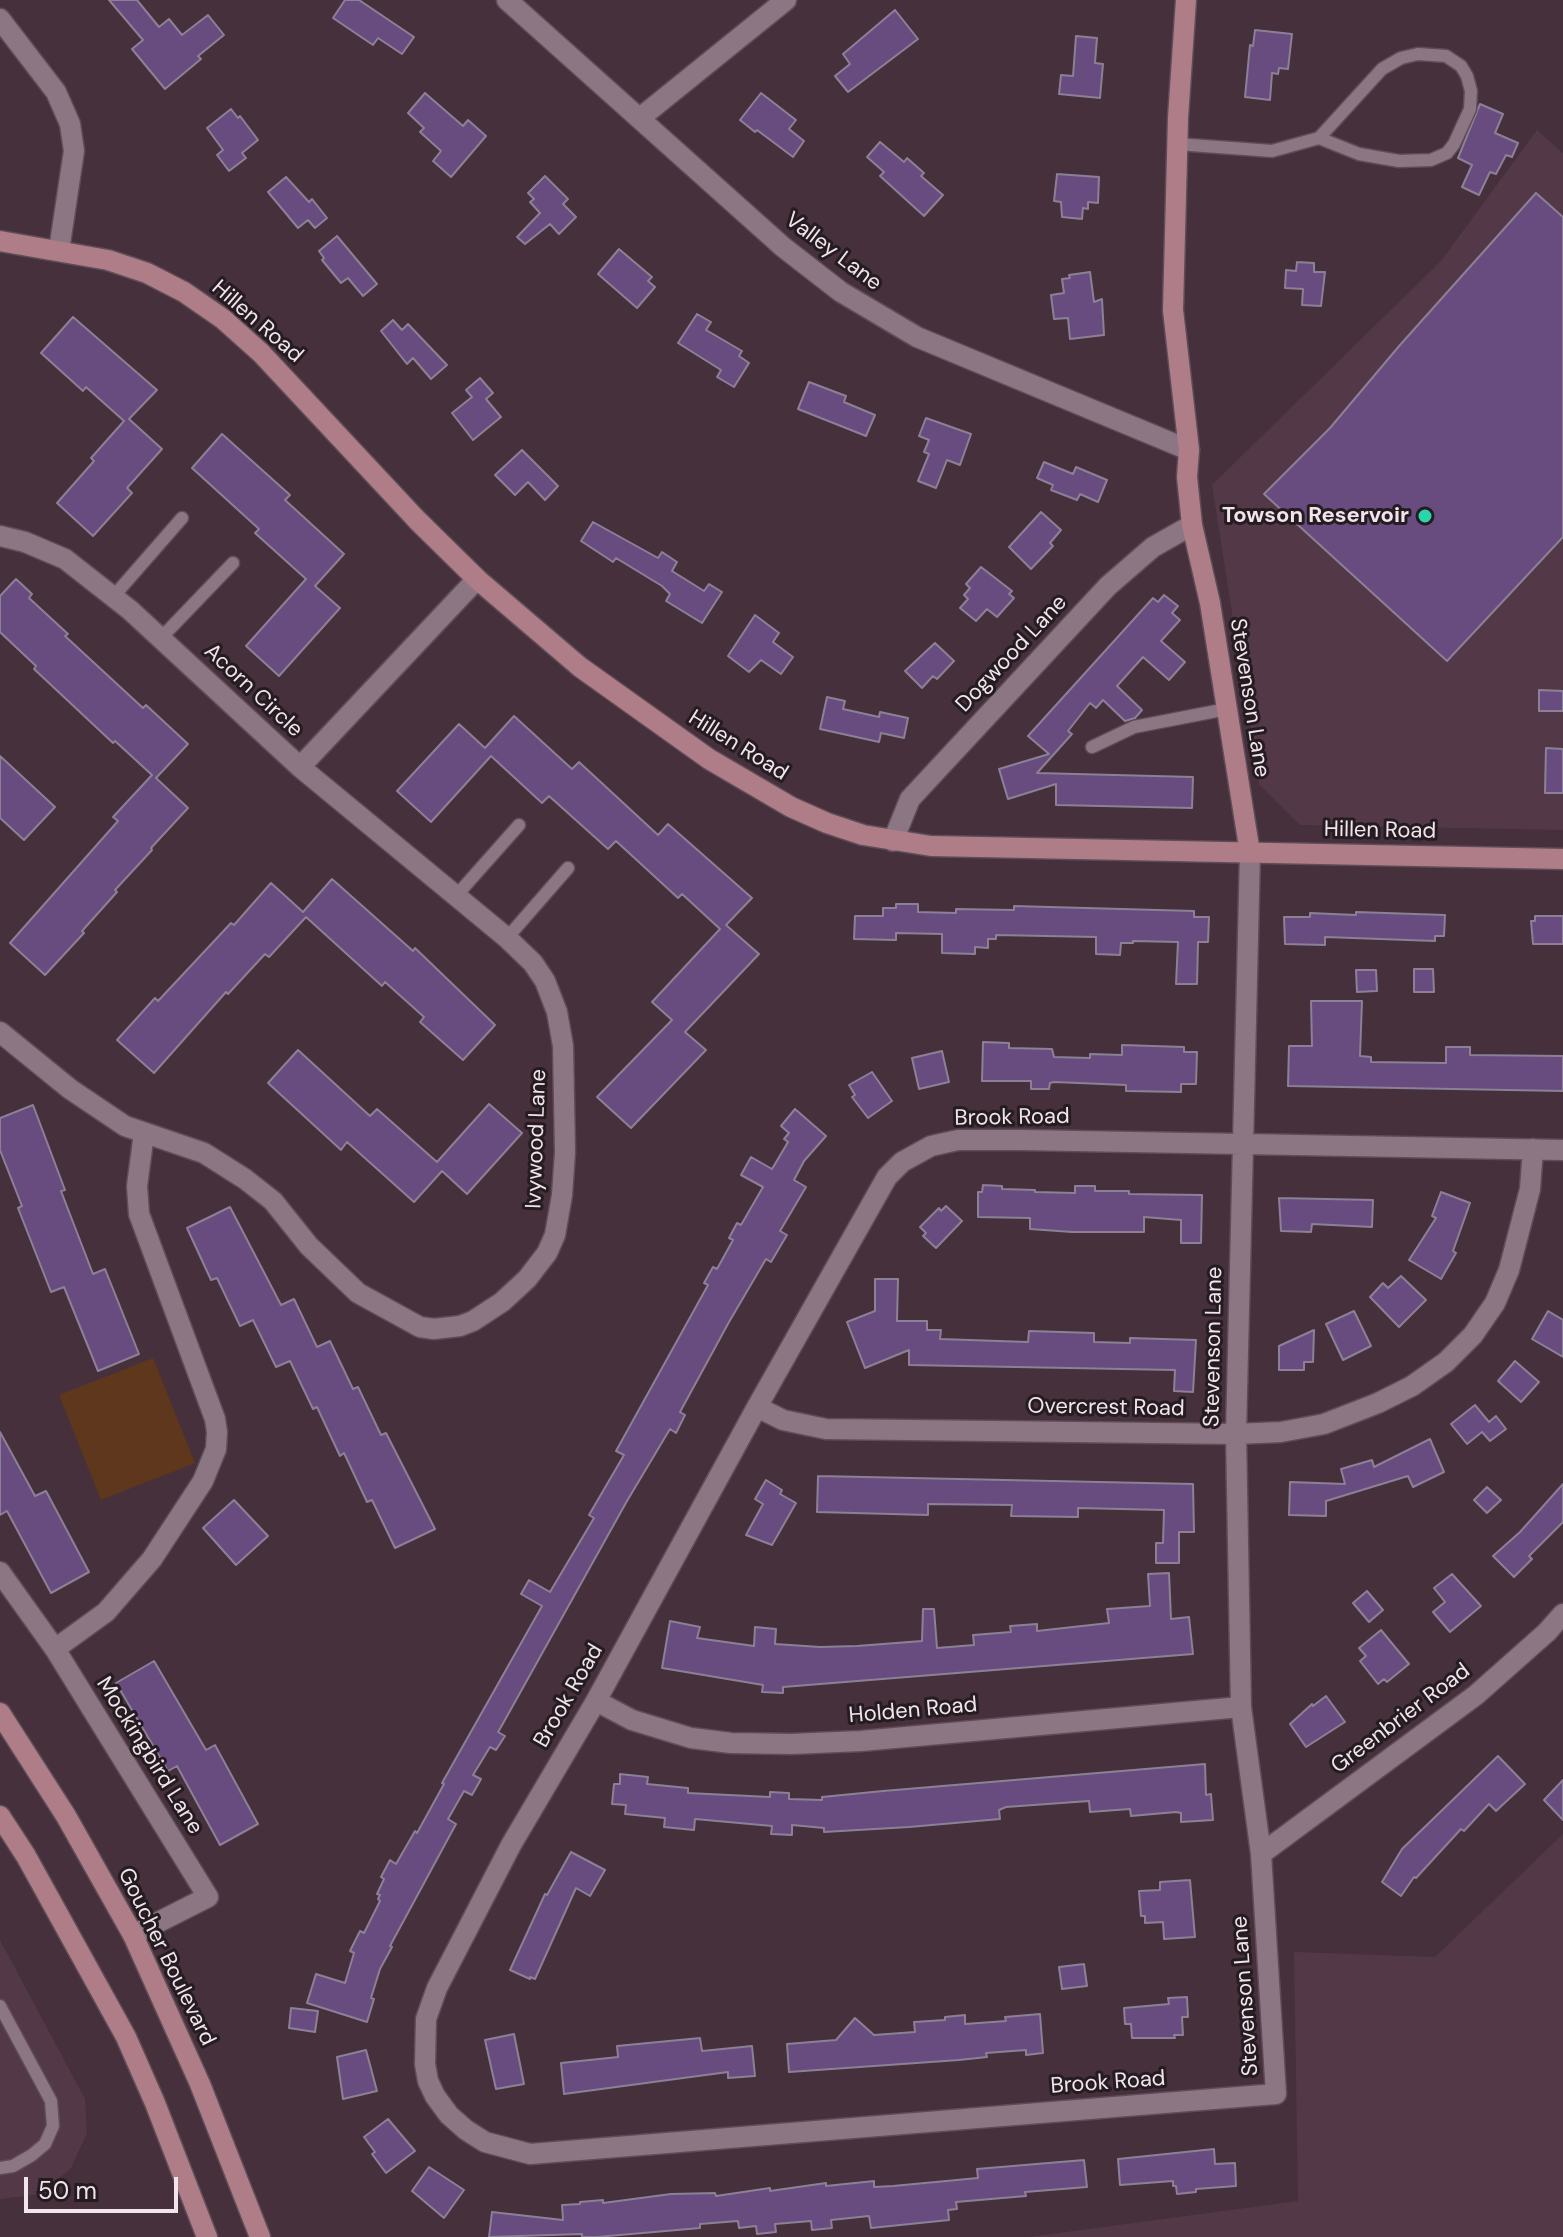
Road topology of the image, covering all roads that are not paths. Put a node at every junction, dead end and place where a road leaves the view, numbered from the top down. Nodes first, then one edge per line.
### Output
1 (507, 0) edge
2 (786, 0) edge
3 (1186, 0) edge
4 (0, 19) edge
5 (640, 118) junction
6 (1319, 138) junction
7 (1177, 144) junction
8 (0, 241) edge
9 (23, 247) junction
10 (59, 250) junction
11 (0, 254) edge
12 (1189, 450) junction
13 (182, 518) dead end
14 (1192, 525) junction
15 (0, 536) edge
16 (233, 563) dead end
17 (477, 579) junction
18 (113, 597) junction
19 (1210, 603) junction
20 (161, 638) junction
21 (1227, 709) junction
22 (1092, 747) dead end
23 (300, 767) junction
24 (519, 825) dead end
25 (893, 841) junction
26 (1250, 853) junction
27 (1563, 859) edge
28 (568, 868) dead end
29 (456, 896) junction
30 (507, 938) junction
31 (0, 1032) edge
32 (144, 1133) junction
33 (1243, 1144) junction
34 (1533, 1149) junction
35 (1563, 1150) edge
36 (757, 1407) junction
37 (1236, 1434) junction
38 (0, 1572) edge
39 (1563, 1614) edge
40 (55, 1649) junction
41 (596, 1701) junction
42 (1241, 1707) junction
43 (0, 1713) edge
44 (0, 1816) edge
45 (1261, 1854) junction
46 (133, 1935) junction
47 (0, 2006) edge
48 (1276, 2094) joint
49 (0, 2168) edge
50 (205, 2236) edge
51 (260, 2237) edge

1 - 5 street, Valley Lane
2 - 5 street
3 - 7 street, Stevenson Lane
4 - 10 street
5 - 12 street, Valley Lane
6 - 6 lane
6 - 7 lane
7 - 12 street, Stevenson Lane
8 - 9 street
9 - 10 street, Hillen Road
9 - 11 street
10 - 17 street, Hillen Road
12 - 14 street, Stevenson Lane
12 - 19 street, Stevenson Lane
13 - 18 lane
14 - 19 street, Stevenson Lane
14 - 25 street, Dogwood Lane
15 - 18 street, Acorn Circle
16 - 20 lane
17 - 23 street, Acorn Circle
17 - 25 street, Hillen Road
18 - 20 street, Acorn Circle
19 - 21 street, Stevenson Lane
20 - 23 street, Acorn Circle
21 - 22 lane
21 - 26 street, Stevenson Lane
23 - 29 street, Ivywood Lane
24 - 29 lane
25 - 26 street, Hillen Road
26 - 27 street, Hillen Road
26 - 33 street, Stevenson Lane
28 - 30 lane
29 - 30 street, Ivywood Lane
30 - 32 street, Ivywood Lane
31 - 32 street
32 - 40 street
33 - 34 street, Brook Road
33 - 36 street, Brook Road
33 - 37 street, Stevenson Lane
34 - 35 street, Brook Road
34 - 37 street, Overcrest Road
36 - 37 street, Overcrest Road
36 - 41 street, Brook Road
37 - 42 street, Stevenson Lane
38 - 40 street, Mockingbird Lane
39 - 45 street, Greenbrier Road
40 - 46 street, Mockingbird Lane
41 - 42 street, Holden Road
41 - 48 street, Brook Road
42 - 45 street, Stevenson Lane
43 - 46 street, Goucher Boulevard
44 - 50 street
45 - 48 street, Stevenson Lane
46 - 51 street, Goucher Boulevard
47 - 49 lane

